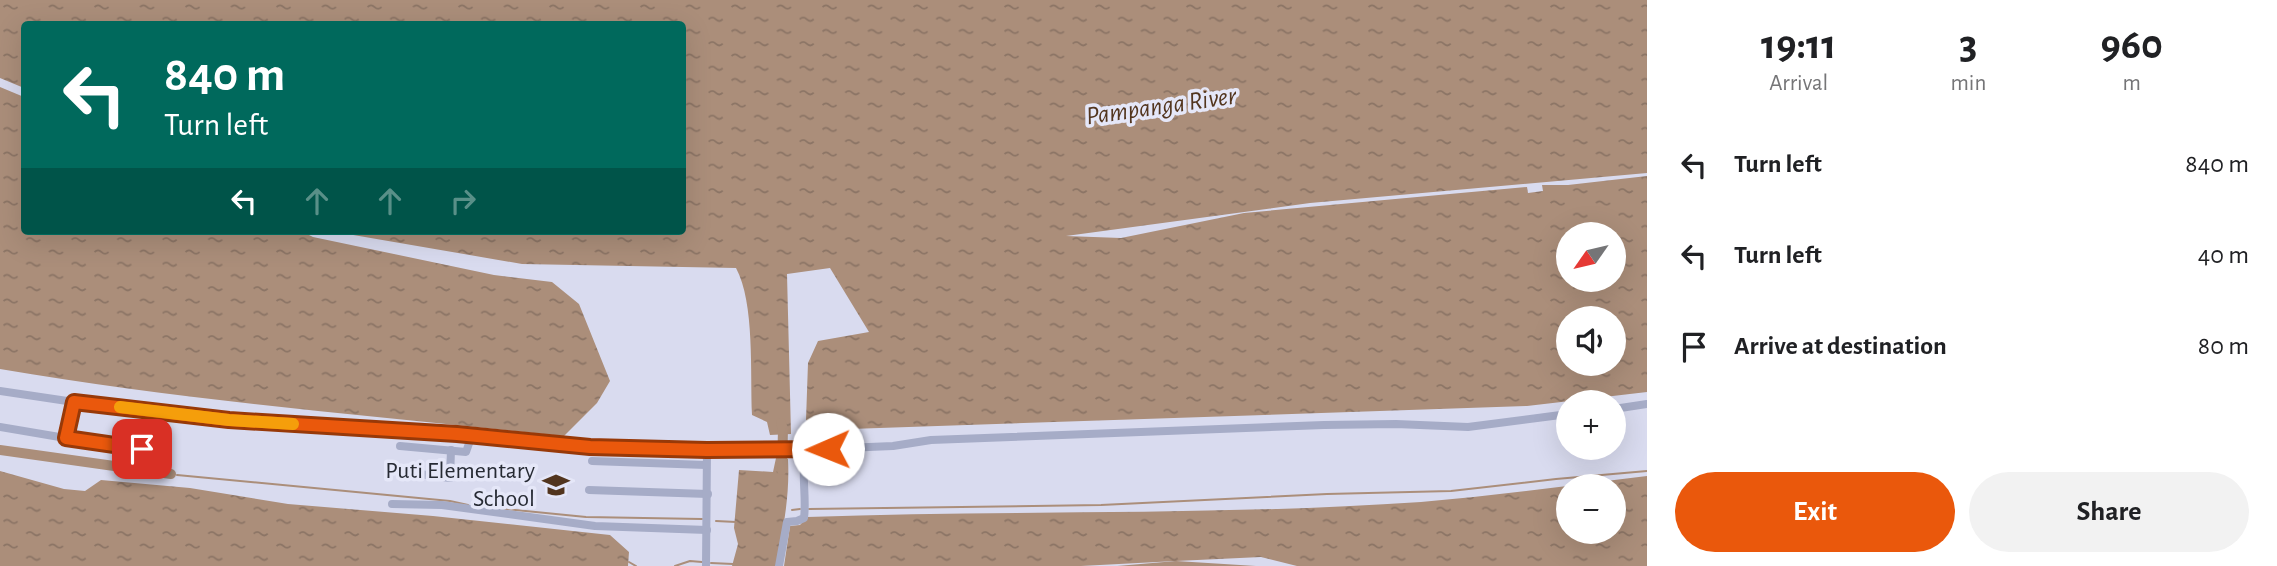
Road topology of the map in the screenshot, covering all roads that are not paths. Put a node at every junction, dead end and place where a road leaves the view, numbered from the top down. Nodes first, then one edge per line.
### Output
1 (0, 391) edge
2 (74, 402) junction
3 (1647, 404) edge
4 (1626, 407) edge
5 (1556, 416) edge
6 (0, 426) edge
7 (472, 435) junction
8 (66, 438) junction
9 (400, 446) dead end
10 (450, 450) junction
11 (707, 450) junction
12 (807, 450) junction
13 (161, 451) dead end
14 (592, 461) dead end
15 (706, 465) junction
16 (397, 471) dead end
17 (589, 491) dead end
18 (708, 494) junction
19 (393, 504) dead end
20 (708, 530) junction
21 (707, 561) edge
22 (779, 566) edge

1 - 2 street
2 - 7 street
2 - 8 street
3 - 4 street
5 - 12 street
6 - 8 street
7 - 10 street
7 - 11 street
8 - 13 street
9 - 10 street
10 - 16 street
11 - 12 street
11 - 15 street
12 - 22 street
14 - 15 street
15 - 18 street
17 - 18 street
18 - 20 street
19 - 20 street
20 - 21 street

